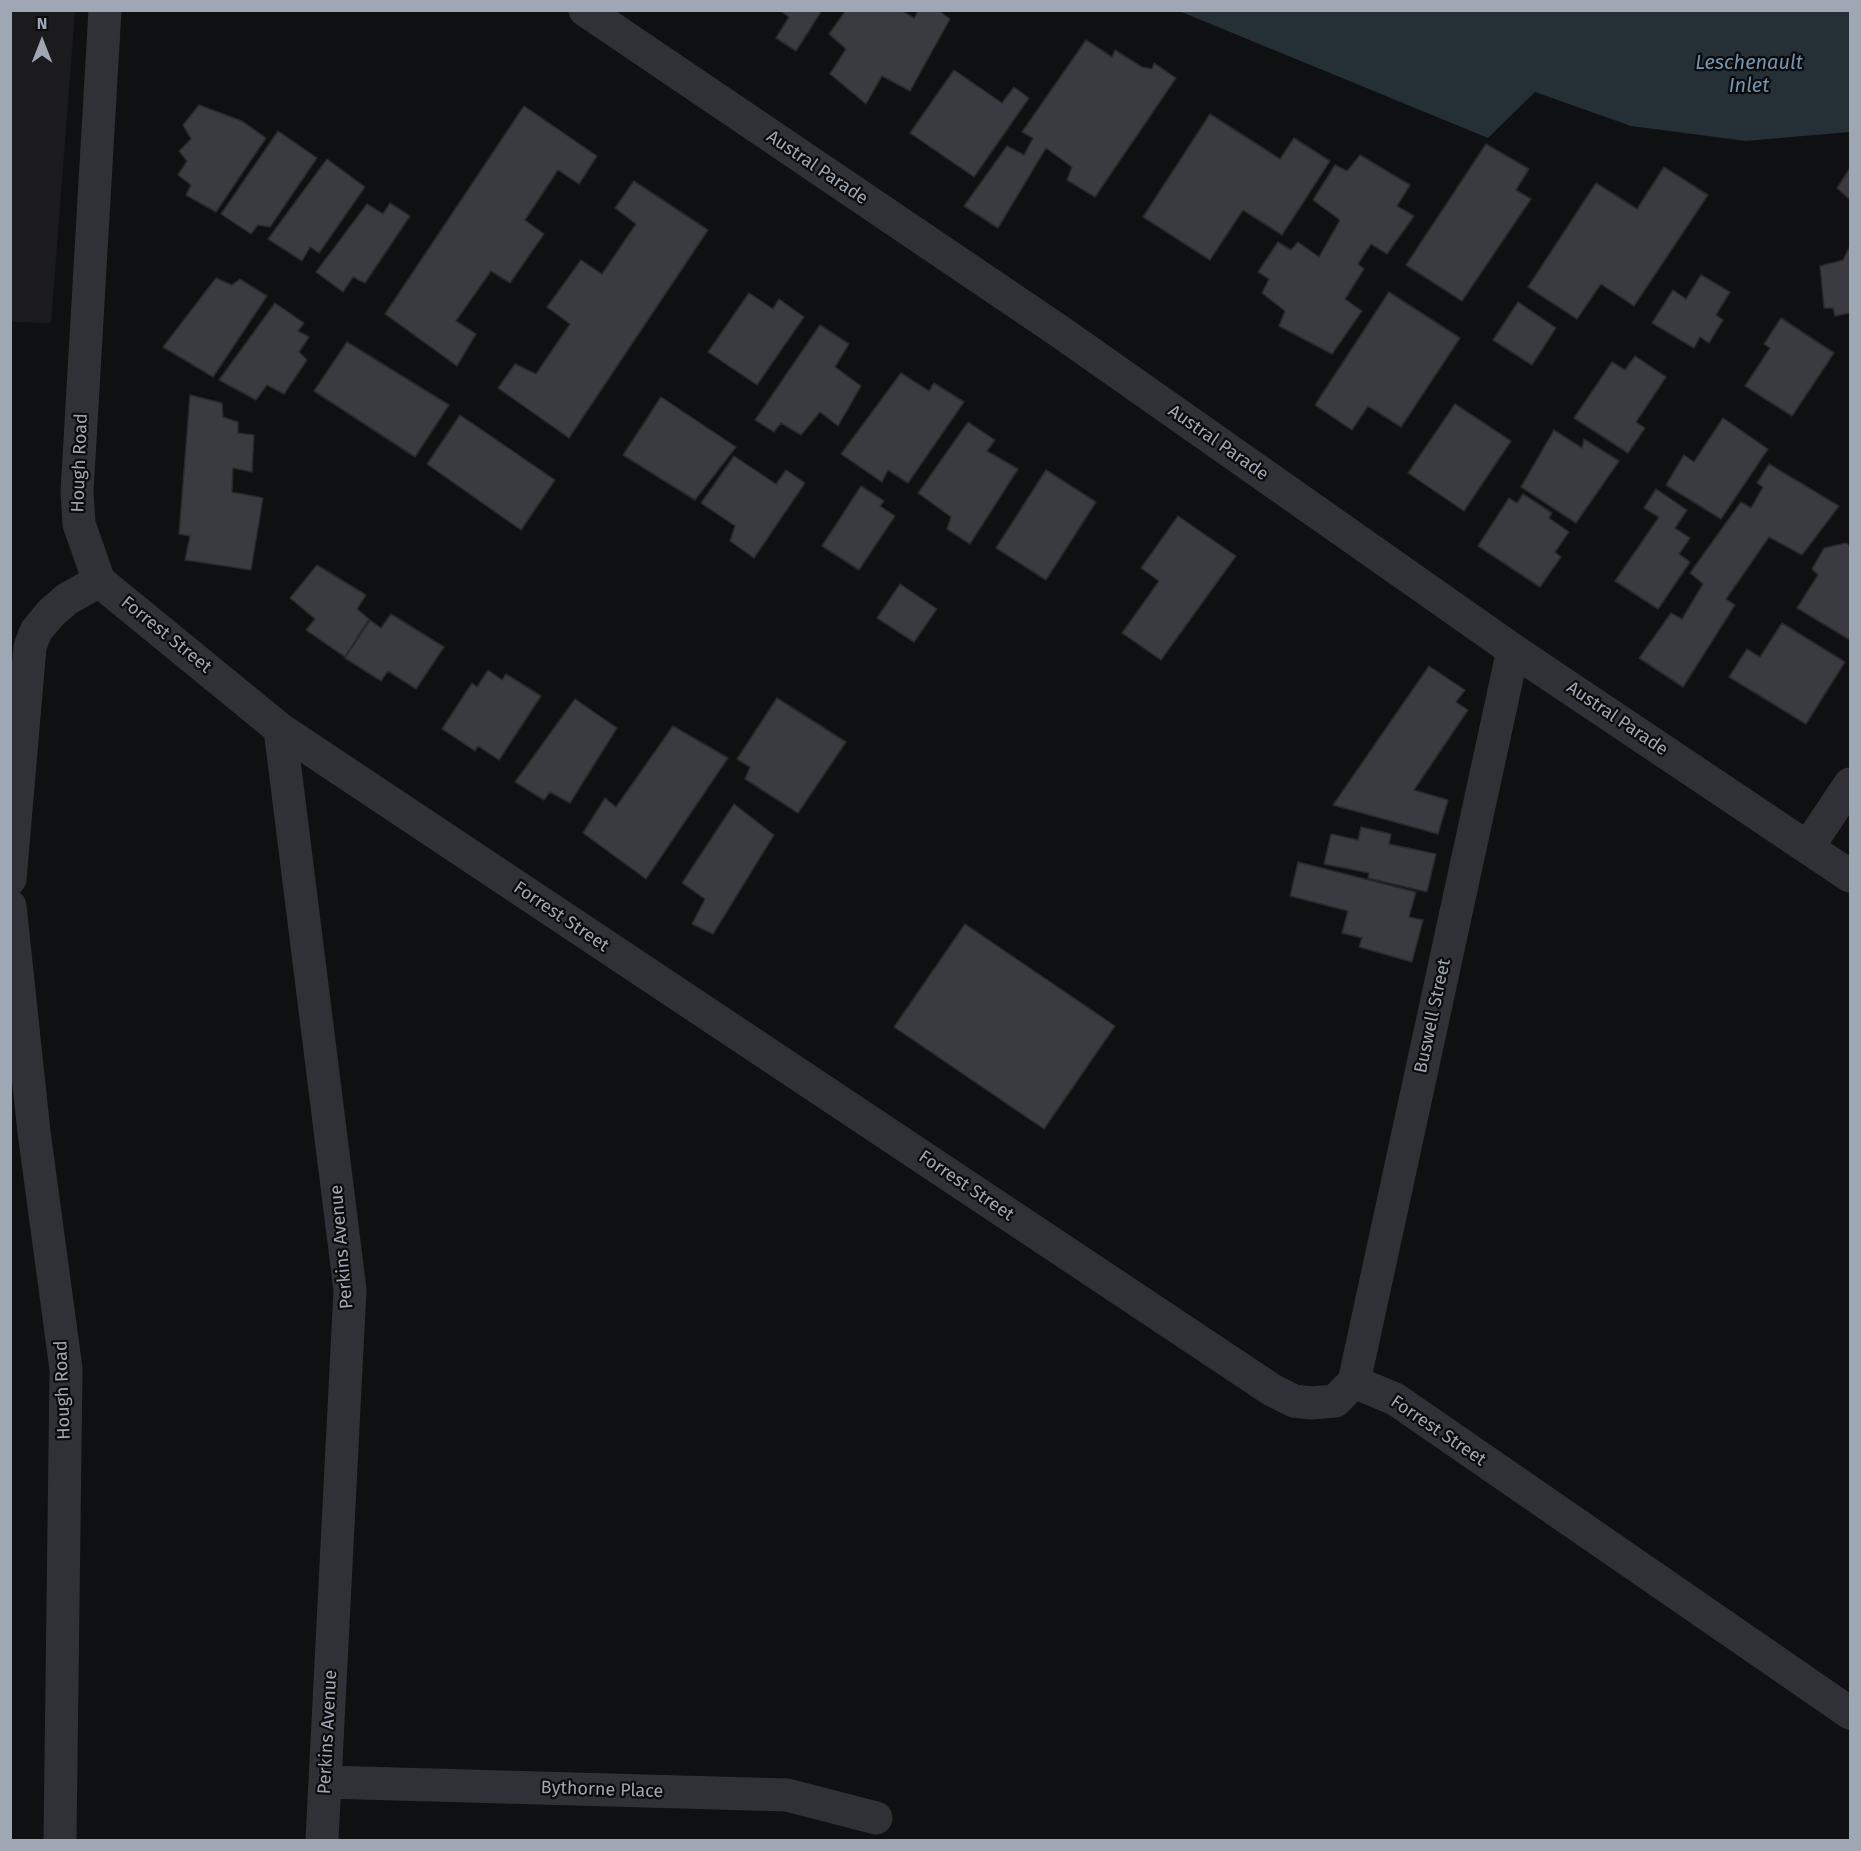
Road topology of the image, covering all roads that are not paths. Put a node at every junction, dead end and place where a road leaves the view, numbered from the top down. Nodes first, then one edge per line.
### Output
1 (105, 10) edge
2 (585, 10) edge
3 (99, 580) junction
4 (1513, 650) junction
5 (280, 729) junction
6 (1851, 784) edge
7 (1808, 847) junction
8 (1851, 876) edge
9 (10, 879) edge
10 (10, 906) edge
11 (1354, 1382) junction
12 (1851, 1713) edge
13 (326, 1782) junction
14 (876, 1818) dead end
15 (60, 1840) edge
16 (322, 1840) edge

1 - 3 street, Hough Road
2 - 4 street, Austral Parade
3 - 5 street, Forrest Street
3 - 9 street
4 - 7 street, Austral Parade
4 - 11 street, Buswell Street
5 - 11 street, Forrest Street
5 - 13 street, Perkins Avenue
6 - 7 street
7 - 8 street, Austral Parade
10 - 15 street, Hough Road
11 - 12 street, Forrest Street
13 - 14 street, Bythorne Place
13 - 16 street, Perkins Avenue

